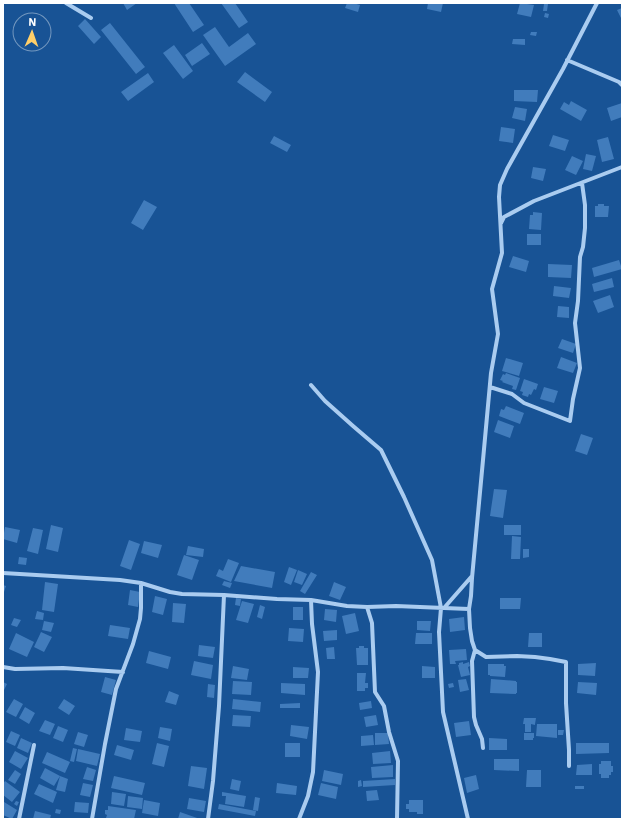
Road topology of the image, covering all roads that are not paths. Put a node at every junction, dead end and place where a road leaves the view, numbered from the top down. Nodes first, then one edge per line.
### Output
1 (66, 3) edge
2 (597, 3) edge
3 (91, 18) dead end
4 (567, 60) junction
5 (622, 85) edge
6 (622, 167) edge
7 (582, 183) junction
8 (501, 223) junction
9 (311, 385) dead end
10 (490, 387) junction
11 (3, 573) edge
12 (472, 575) junction
13 (141, 583) junction
14 (224, 595) junction
15 (311, 600) junction
16 (367, 607) junction
17 (442, 608) junction
18 (469, 609) junction
19 (475, 650) junction
20 (3, 667) edge
21 (123, 672) junction
22 (34, 746) dead end
23 (483, 748) dead end
24 (569, 766) dead end
25 (18, 819) edge
26 (92, 819) edge
27 (208, 819) edge
28 (299, 819) edge
29 (397, 819) edge
30 (468, 819) edge

1 - 3 street
2 - 4 street
4 - 5 street
4 - 8 street
6 - 7 street
7 - 8 street
7 - 10 street
8 - 10 street
9 - 17 street
10 - 12 street
11 - 13 street
12 - 17 street
12 - 18 street
13 - 14 street
13 - 21 street
14 - 15 street
14 - 27 street
15 - 16 street
15 - 28 street
16 - 17 street
16 - 29 street
17 - 18 street
17 - 30 street
18 - 19 street
19 - 23 street
19 - 24 street
20 - 21 street
21 - 26 street
22 - 25 street

